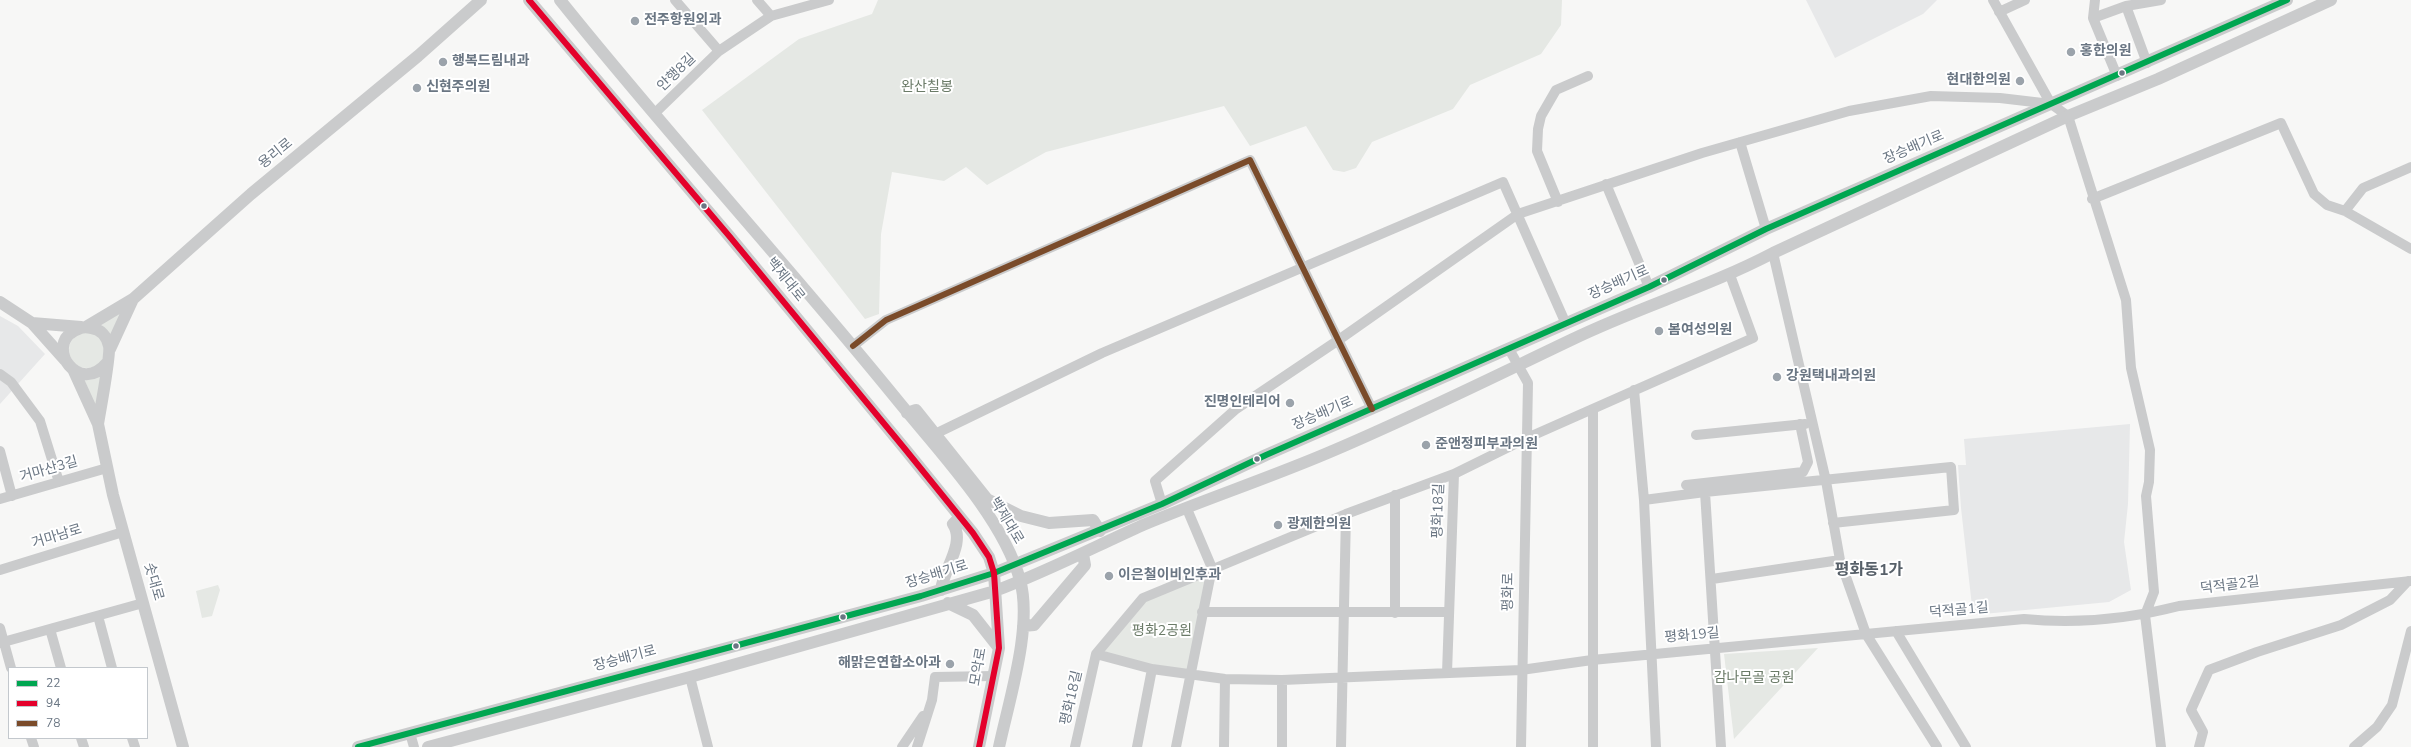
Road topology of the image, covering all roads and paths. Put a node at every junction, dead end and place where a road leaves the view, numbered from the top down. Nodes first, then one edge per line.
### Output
1 (481, 0) edge
2 (529, 0) edge
3 (560, 0) edge
4 (675, 0) edge
5 (757, 0) edge
6 (828, 0) edge
7 (1994, 0) edge
8 (2025, 0) edge
9 (2095, 0) edge
10 (2161, 0) edge
11 (2287, 0) edge
12 (2331, 0) edge
13 (2126, 6) junction
14 (1999, 12) junction
15 (771, 16) junction
16 (2093, 18) junction
17 (719, 51) junction
18 (2147, 63) junction
19 (1588, 76) dead end
20 (2117, 76) junction
21 (2050, 104) junction
22 (654, 114) junction
23 (2068, 116) junction
24 (1740, 142) junction
25 (2411, 167) edge
26 (1606, 184) junction
27 (2092, 198) junction
28 (1558, 202) junction
29 (2345, 211) junction
30 (1518, 214) junction
31 (1766, 229) junction
32 (2411, 249) edge
33 (1773, 253) junction
34 (1303, 266) junction
35 (1730, 276) junction
36 (1649, 287) junction
37 (133, 299) junction
38 (0, 302) edge
39 (32, 322) junction
40 (1566, 324) junction
41 (83, 327) junction
42 (1340, 339) junction
43 (853, 346) junction
44 (110, 349) junction
45 (1509, 349) junction
46 (107, 363) junction
47 (69, 365) junction
48 (1520, 366) junction
49 (0, 374) edge
50 (1634, 390) junction
51 (1372, 409) junction
52 (1593, 410) junction
53 (907, 413) junction
54 (1813, 423) junction
55 (98, 424) junction
56 (1800, 424) junction
57 (935, 434) junction
58 (1696, 435) dead end
59 (1527, 438) junction
60 (0, 451) edge
61 (107, 468) junction
62 (1454, 474) junction
63 (1826, 481) junction
64 (59, 482) junction
65 (1686, 485) dead end
66 (1705, 492) junction
67 (1395, 495) junction
68 (12, 496) junction
69 (0, 500) edge
70 (1644, 500) junction
71 (1162, 504) junction
72 (1187, 509) junction
73 (1346, 514) junction
74 (960, 517) junction
75 (1834, 523) junction
76 (1100, 530) junction
77 (123, 532) junction
78 (1083, 554) junction
79 (1840, 560) junction
80 (1015, 565) junction
81 (1212, 568) junction
82 (0, 570) edge
83 (994, 573) junction
84 (1712, 579) junction
85 (2410, 581) edge
86 (1021, 582) junction
87 (941, 590) junction
88 (995, 591) junction
89 (143, 603) junction
90 (948, 603) junction
91 (1202, 612) junction
92 (1449, 612) junction
93 (1343, 613) junction
94 (1395, 613) junction
95 (2145, 615) junction
96 (98, 616) junction
97 (2054, 622) joint
98 (1023, 626) junction
99 (0, 628) edge
100 (50, 629) junction
101 (1896, 631) junction
102 (2411, 631) edge
103 (1866, 634) junction
104 (2, 642) edge
105 (998, 648) junction
106 (1714, 648) junction
107 (1096, 654) junction
108 (1651, 654) junction
109 (1592, 660) junction
110 (11, 667) edge
111 (61, 667) edge
112 (112, 667) edge
113 (1152, 669) junction
114 (1522, 670) junction
115 (1447, 673) junction
116 (1190, 674) junction
117 (993, 676) junction
118 (690, 677) junction
119 (1341, 677) junction
120 (1225, 679) junction
121 (1282, 680) junction
122 (929, 708) junction
123 (410, 733) junction
124 (183, 747) edge
125 (358, 747) edge
126 (414, 747) edge
127 (428, 747) edge
128 (708, 747) edge
129 (902, 747) edge
130 (917, 747) edge
131 (979, 747) edge
132 (1000, 747) edge
133 (1074, 747) edge
134 (1137, 747) edge
135 (1176, 747) edge
136 (1224, 747) edge
137 (1282, 747) edge
138 (1341, 747) edge
139 (1521, 747) edge
140 (1593, 747) edge
141 (1656, 747) edge
142 (1721, 747) edge
143 (1937, 747) edge
144 (1966, 747) edge
145 (2161, 747) edge
146 (2199, 747) edge
147 (2354, 747) edge

1 - 37 street, 용리로
2 - 74 street, 백제대로
3 - 22 street, 백제대로
4 - 17 street
5 - 15 street
6 - 15 street, 안행8길
7 - 14 street
8 - 14 street
9 - 16 street
10 - 13 street
11 - 18 street, 장승배기로
12 - 23 street
13 - 16 street
13 - 18 street
14 - 21 street
15 - 17 street, 안행8길
16 - 20 street
17 - 22 street, 안행8길
18 - 20 street, 장승배기로
19 - 28 street
20 - 21 street, 장승배기로
21 - 23 street
21 - 24 street
21 - 31 street, 장승배기로
22 - 43 street, 백제대로
23 - 27 street
23 - 33 street
24 - 26 street
24 - 31 street
25 - 29 street
26 - 28 street
26 - 36 street
27 - 29 street
27 - 95 street
28 - 30 street
29 - 32 street
30 - 34 street
30 - 40 street
30 - 42 street
31 - 36 street, 장승배기로
33 - 35 street
33 - 54 street
34 - 42 street
34 - 43 street
34 - 57 street
35 - 48 street
35 - 50 street
36 - 40 street, 장승배기로
37 - 41 street, 용리로
37 - 44 street
38 - 39 street
39 - 41 street
39 - 47 street
40 - 45 street, 장승배기로
41 - 44 street
41 - 47 street, 용리로
42 - 51 street
42 - 71 street
43 - 53 street, 백제대로
44 - 46 street
45 - 48 street, 평화로
45 - 51 street, 장승배기로
46 - 47 street
46 - 55 street
47 - 55 street
48 - 59 street, 평화로
48 - 72 street
49 - 64 street
50 - 52 street
50 - 70 street
51 - 71 street, 장승배기로
52 - 59 street
52 - 109 street
53 - 57 street
53 - 80 street, 백제대로
54 - 56 street
54 - 63 street
55 - 61 street, 솟대로
56 - 58 street
56 - 65 street
57 - 76 street
59 - 62 street
59 - 114 street, 평화로
60 - 68 street
61 - 64 street, 거마산3길
61 - 77 street, 솟대로
62 - 67 street, 평화18길
62 - 92 street, 평화18길
63 - 66 street
63 - 75 street
63 - 75 street
64 - 68 street, 거마산3길
66 - 70 street
66 - 84 street
67 - 73 street, 평화18길
67 - 94 street
68 - 69 street, 거마산3길
70 - 108 street
71 - 76 street, 장승배기로
72 - 78 street
72 - 81 street
73 - 81 street, 평화18길
73 - 93 street
74 - 83 street, 백제대로
74 - 87 street
75 - 79 street
76 - 80 street, 장승배기로
77 - 82 street, 거마남로
77 - 89 street, 솟대로
78 - 86 street
78 - 98 street
79 - 84 street
79 - 103 street
80 - 83 street, 장승배기로
80 - 86 street, 백제대로
81 - 91 street
81 - 107 street, 평화18길
83 - 87 street, 장승배기로
83 - 88 street, 백제대로
84 - 106 street
85 - 95 street, 덕적골2길
85 - 146 street
86 - 88 street
86 - 98 street
87 - 123 street, 장승배기로
88 - 90 street
88 - 105 street, 모악로
89 - 96 street
89 - 124 street, 솟대로
90 - 105 street
90 - 118 street
91 - 93 street
91 - 116 street
92 - 94 street
92 - 115 street, 평화18길
93 - 94 street
93 - 119 street
95 - 97 street, 덕적골2길
95 - 145 street
96 - 100 street
96 - 112 street
97 - 101 street, 덕적골1길
98 - 132 street
99 - 104 street
100 - 104 street
100 - 111 street
101 - 103 street, 덕적골1길
101 - 144 street
102 - 147 street
103 - 106 street, 평화19길
103 - 143 street
104 - 110 street
105 - 117 street, 모악로
106 - 108 street, 평화19길
106 - 142 street
107 - 113 street, 평화18길
107 - 133 street, 평화18길
108 - 109 street, 평화19길
108 - 141 street
109 - 114 street, 평화19길
109 - 140 street
113 - 116 street, 평화18길
113 - 134 street
114 - 115 street, 평화18길
114 - 139 street, 평화로
115 - 119 street, 평화18길
116 - 120 street, 평화18길
116 - 135 street
117 - 122 street
117 - 131 street, 모악로
118 - 127 street
118 - 128 street
119 - 121 street, 평화18길
119 - 138 street
120 - 121 street, 평화18길
120 - 136 street
121 - 137 street
122 - 129 street
122 - 130 street
123 - 125 street, 장승배기로
123 - 126 street

